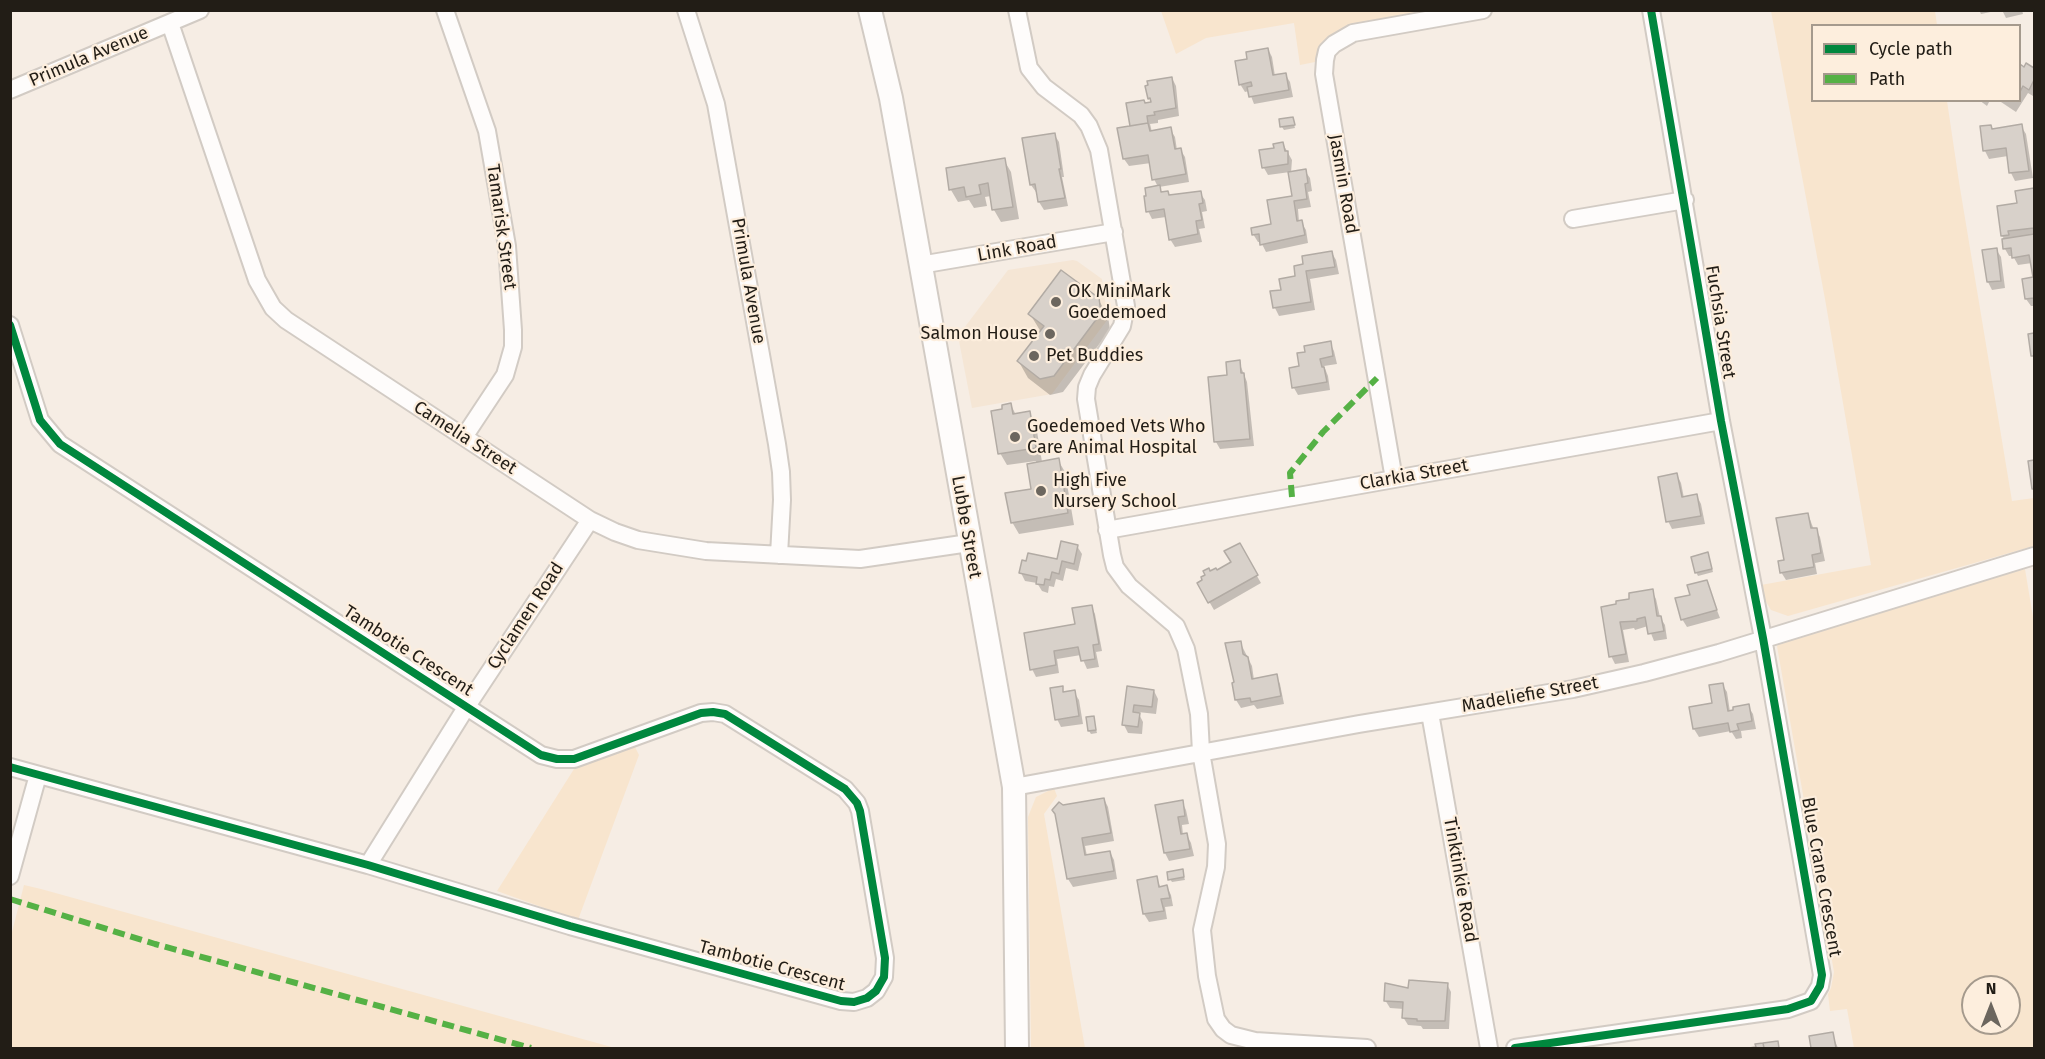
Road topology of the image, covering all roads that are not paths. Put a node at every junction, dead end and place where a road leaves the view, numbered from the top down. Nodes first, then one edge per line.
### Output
1 (200, 10) edge
2 (445, 10) edge
3 (686, 10) edge
4 (870, 10) edge
5 (1017, 10) edge
6 (1483, 10) edge
7 (1651, 10) edge
8 (170, 23) junction
9 (10, 90) edge
10 (1685, 200) junction
11 (1573, 219) dead end
12 (1114, 232) junction
13 (920, 266) junction
14 (11, 329) edge
15 (1721, 421) junction
16 (464, 437) junction
17 (1394, 479) junction
18 (590, 520) junction
19 (1107, 530) junction
20 (969, 543) junction
21 (779, 555) junction
22 (2034, 556) edge
23 (1763, 638) junction
24 (467, 706) junction
25 (1430, 713) junction
26 (1201, 752) junction
27 (10, 767) edge
28 (38, 775) junction
29 (1014, 787) junction
30 (368, 865) junction
31 (10, 876) edge
32 (1017, 1048) edge
33 (1367, 1048) edge
34 (1489, 1048) edge
35 (1515, 1048) edge

1 - 8 street, Primula Avenue
2 - 16 street, Tamarisk Street
3 - 21 street, Primula Avenue
4 - 13 main road, Lubbe Street
5 - 12 street
6 - 17 street, Jasmin Road
7 - 10 street, Fuchsia Street
8 - 9 street, Primula Avenue
8 - 16 street, Camelia Street
10 - 11 street
10 - 15 street, Fuchsia Street
12 - 13 street, Link Road
12 - 19 street
13 - 20 main road, Lubbe Street
14 - 24 street, Tambotie Crescent
15 - 17 street, Clarkia Street
15 - 23 street, Fuchsia Street
16 - 18 street, Camelia Street
17 - 19 street, Clarkia Street
18 - 21 street, Camelia Street
18 - 24 street, Cyclamen Road
19 - 26 street
20 - 21 street, Camelia Street
20 - 29 main road, Lubbe Street
22 - 23 street, Madeliefie Street
23 - 25 street, Madeliefie Street
23 - 35 street, Blue Crane Crescent
24 - 30 street, Cyclamen Road
24 - 30 street, Tambotie Crescent
25 - 26 street, Madeliefie Street
25 - 34 street, Tinktinkie Road
26 - 29 street, Madeliefie Street
26 - 33 street
27 - 28 street, Tambotie Crescent
28 - 30 street, Tambotie Crescent
28 - 31 street
29 - 32 main road, Lubbe Street

